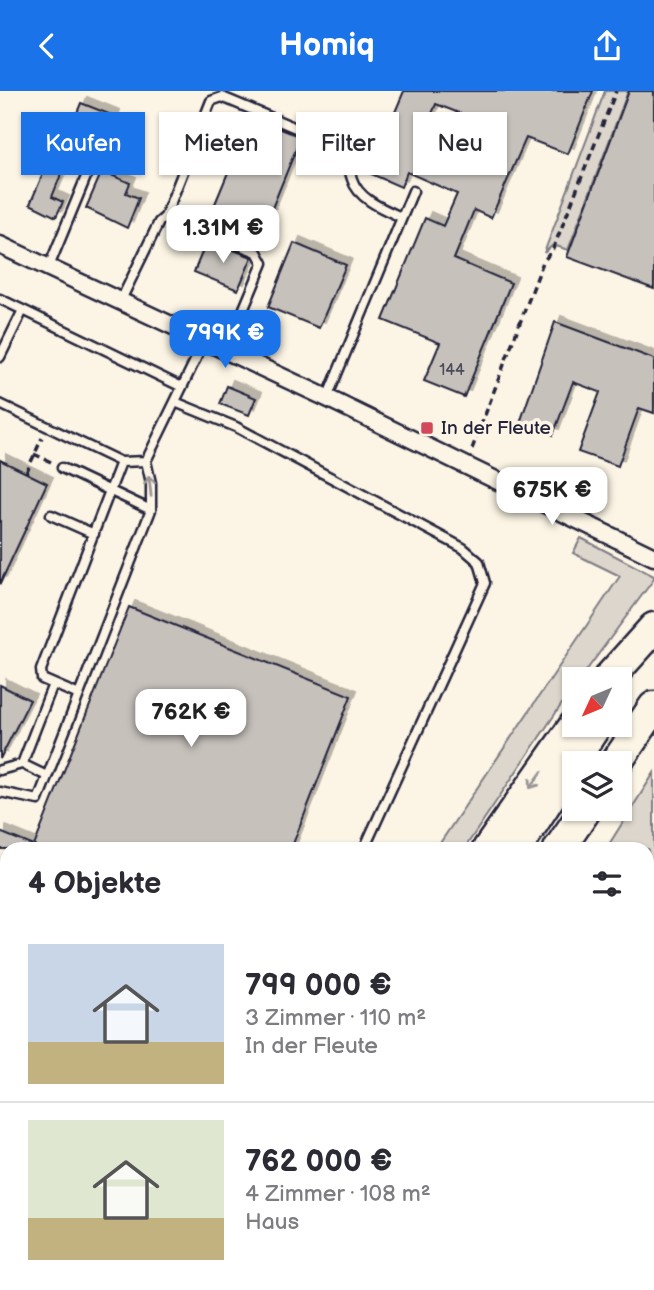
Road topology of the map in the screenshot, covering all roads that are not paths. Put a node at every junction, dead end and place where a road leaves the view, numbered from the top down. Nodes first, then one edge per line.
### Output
1 (87, 175) edge
2 (413, 191) dead end
3 (401, 217) junction
4 (165, 218) junction
5 (0, 245) edge
6 (48, 269) junction
7 (0, 299) edge
8 (120, 302) junction
9 (23, 310) junction
10 (205, 340) junction
11 (226, 351) junction
12 (0, 357) edge
13 (182, 387) junction
14 (327, 398) junction
15 (175, 402) junction
16 (0, 404) edge
17 (146, 461) junction
18 (121, 462) junction
19 (62, 468) road end
20 (111, 491) junction
21 (151, 510) junction
22 (51, 515) dead end
23 (94, 534) junction
24 (654, 557) edge
25 (654, 628) edge
26 (654, 633) edge
27 (619, 667) edge
28 (632, 669) edge
29 (54, 684) junction
30 (79, 695) junction
31 (654, 707) edge
32 (567, 737) edge
33 (589, 737) edge
34 (624, 751) edge
35 (22, 764) junction
36 (0, 770) edge
37 (47, 776) junction
38 (0, 792) edge
39 (578, 821) edge
40 (366, 842) edge
41 (493, 842) edge
42 (521, 842) edge
43 (564, 842) edge

1 - 6 lane
2 - 3 lane
3 - 4 lane
3 - 14 lane
4 - 8 lane
4 - 11 lane
5 - 6 street
6 - 8 street
7 - 9 lane
8 - 10 street
9 - 12 lane
9 - 13 lane
10 - 11 street
10 - 13 lane
11 - 14 street
13 - 15 lane
14 - 24 street
15 - 17 lane
15 - 40 lane
16 - 18 lane
17 - 18 lane
21 -> 17 lane
18 - 20 lane
19 - 20 lane
20 - 21 lane
20 - 23 lane
21 - 30 lane
22 - 23 lane
23 - 29 lane
25 - 27 highway
26 - 28 highway
29 - 30 lane
29 - 35 lane
30 - 37 lane
31 - 34 highway
32 -> 41 highway
33 - 42 highway
35 - 36 lane
35 - 37 lane
37 - 38 lane
39 - 43 highway

